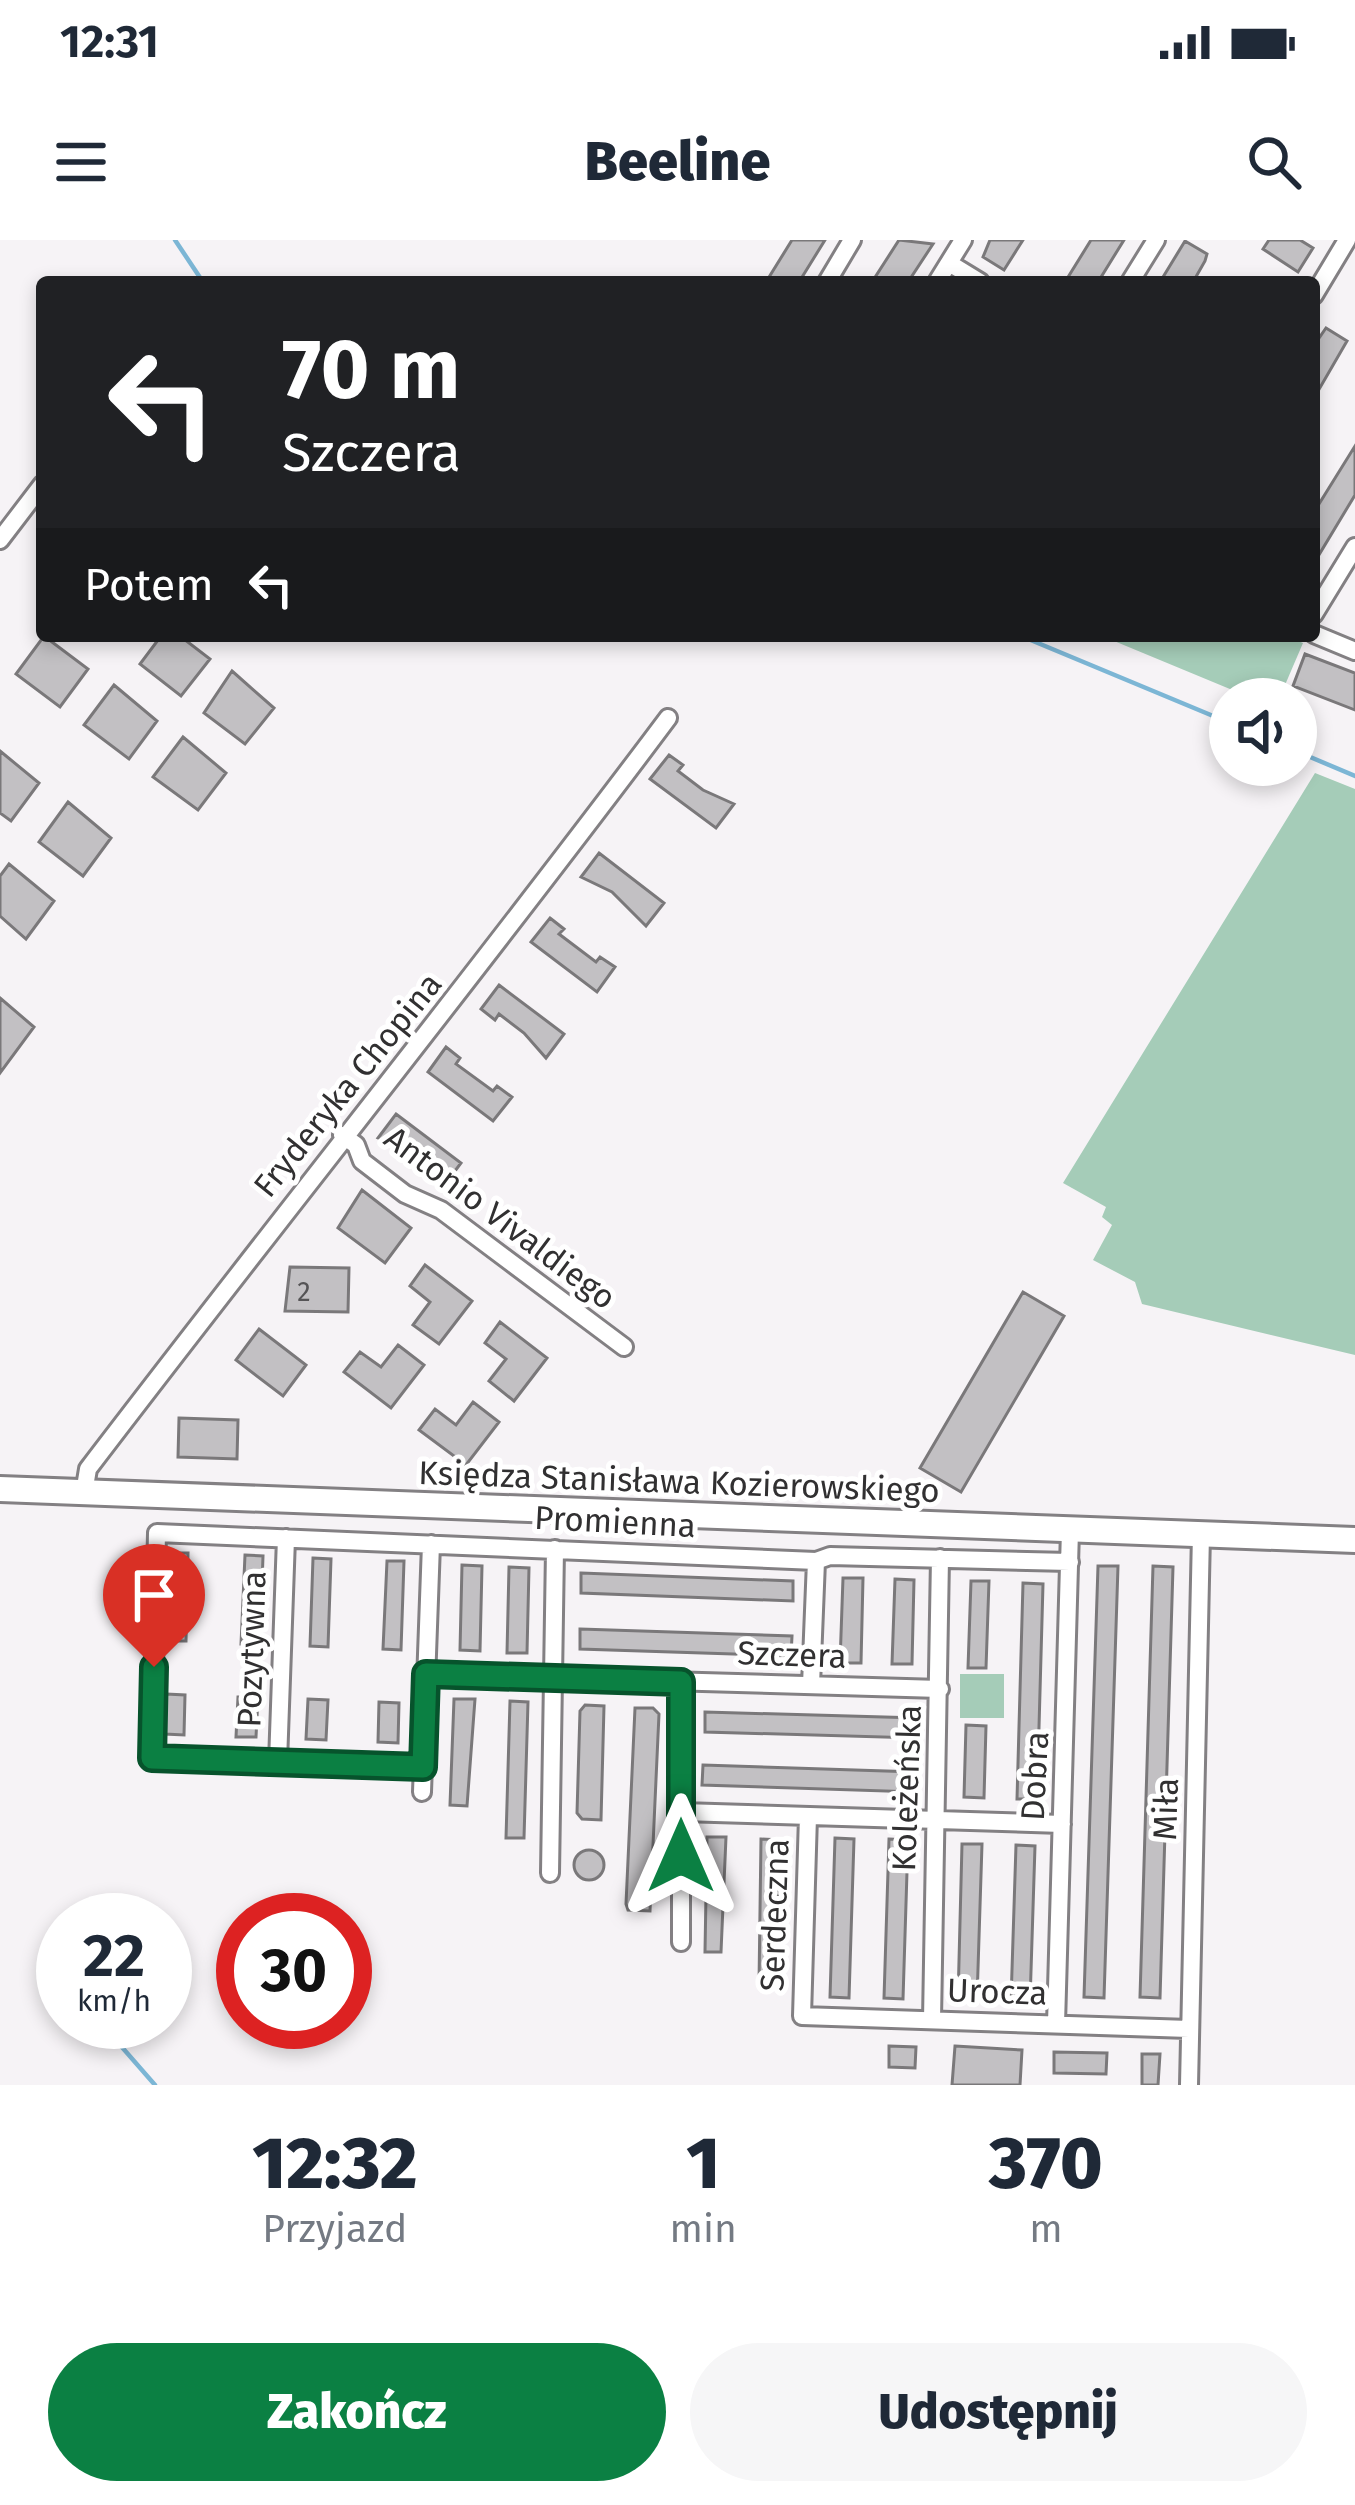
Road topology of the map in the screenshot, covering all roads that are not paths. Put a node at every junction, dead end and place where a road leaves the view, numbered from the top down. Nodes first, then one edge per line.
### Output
1 (852, 240) edge
2 (963, 240) edge
3 (1156, 240) edge
4 (1348, 240) edge
5 (949, 263) junction
6 (831, 276) edge
7 (941, 276) edge
8 (970, 276) edge
9 (1134, 276) edge
10 (1320, 285) edge
11 (36, 493) edge
12 (0, 540) edge
13 (1355, 547) edge
14 (1320, 604) edge
15 (1320, 636) edge
16 (1355, 651) edge
17 (668, 718) dead end
18 (342, 1135) junction
19 (624, 1347) dead end
20 (0, 1489) edge
21 (84, 1493) junction
22 (1070, 1530) junction
23 (1201, 1534) junction
24 (286, 1538) junction
25 (1355, 1540) edge
26 (431, 1544) junction
27 (555, 1550) junction
28 (940, 1558) junction
29 (816, 1561) junction
30 (1070, 1562) junction
31 (426, 1674) junction
32 (553, 1678) junction
33 (681, 1682) junction
34 (811, 1685) junction
35 (940, 1690) junction
36 (278, 1762) junction
37 (423, 1767) junction
38 (422, 1792) dead end
39 (682, 1812) junction
40 (808, 1816) junction
41 (935, 1818) junction
42 (1063, 1824) junction
43 (550, 1873) dead end
44 (681, 1942) dead end
45 (802, 2016) joint
46 (932, 2020) junction
47 (1056, 2024) junction
48 (1189, 2029) junction
49 (1189, 2085) edge

1 - 6 street
2 - 5 street
3 - 9 street
4 - 10 street
5 - 7 street
5 - 8 street
11 - 12 street
13 - 14 street
15 - 16 street
17 - 18 street, Fryderyka Chopina
18 - 19 street, Antonio Vivaldiego
18 - 21 street, Fryderyka Chopina
20 - 21 street, Księdza Stanisława Kozierowskiego
21 - 22 street, Księdza Stanisława Kozierowskiego
22 - 23 street, Księdza Stanisława Kozierowskiego
22 - 30 street, Dobra
23 - 25 street, Księdza Stanisława Kozierowskiego
23 - 48 street, Miła
24 - 26 street, Promienna
24 - 36 street, Pozytywna
24 - 36 street, Promienna
26 - 27 street, Promienna
26 - 31 street
27 - 29 street, Promienna
27 - 32 street
28 - 29 street, Promienna
28 - 30 street, Promienna
28 - 35 street, Koleżeńska
29 - 34 street
30 - 42 street, Dobra
31 - 32 street, Szczera
31 - 37 street
32 - 33 street, Szczera
32 - 43 street
33 - 34 street, Szczera
33 - 39 street
34 - 35 street, Szczera
35 - 41 street, Koleżeńska
36 - 37 street
37 - 38 street
39 - 40 street
39 - 44 street
40 - 41 street
40 - 45 street, Serdeczna
41 - 42 street
41 - 46 street, Koleżeńska
42 - 47 street, Dobra
45 - 46 street, Urocza
46 - 47 street, Urocza
47 - 48 street, Urocza
48 - 49 street, Miła

